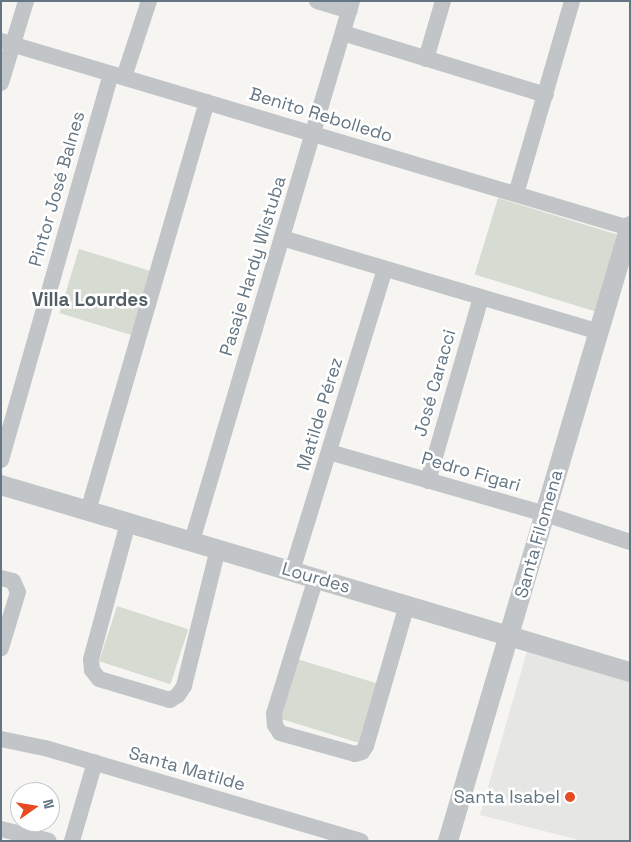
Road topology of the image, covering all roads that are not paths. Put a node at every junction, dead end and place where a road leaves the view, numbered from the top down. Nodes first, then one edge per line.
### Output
1 (26, 1) edge
2 (149, 1) edge
3 (318, 1) edge
4 (443, 1) edge
5 (572, 1) edge
6 (351, 6) edge
7 (343, 33) junction
8 (7, 42) edge
9 (426, 59) junction
10 (118, 76) junction
11 (1, 83) edge
12 (546, 95) junction
13 (207, 102) junction
14 (313, 134) junction
15 (516, 194) junction
16 (629, 232) edge
17 (282, 238) junction
18 (385, 269) junction
19 (481, 297) junction
20 (598, 332) junction
21 (329, 452) junction
22 (1, 460) edge
23 (428, 480) junction
24 (1, 485) edge
25 (88, 511) junction
26 (545, 514) junction
27 (128, 523) junction
28 (192, 542) junction
29 (630, 542) edge
30 (218, 549) junction
31 (292, 571) junction
32 (1, 578) edge
33 (316, 578) junction
34 (407, 605) junction
35 (509, 635) junction
36 (1, 648) edge
37 (630, 672) edge
38 (1, 739) edge
39 (95, 762) junction
40 (1, 829) edge
41 (49, 841) edge
42 (72, 841) edge
43 (361, 841) edge
44 (448, 841) edge

1 - 8 street
2 - 10 street, Pintor José Balnes
3 - 6 street
4 - 9 street
5 - 12 street
6 - 7 street, Pasaje Hardy Wistuba
7 - 9 street
7 - 14 street, Pasaje Hardy Wistuba
8 - 10 street, Benito Rebolledo
8 - 11 street
9 - 12 street
10 - 13 street, Benito Rebolledo
10 - 22 street, Pintor José Balnes
12 - 15 street
13 - 14 street, Benito Rebolledo
13 - 25 street
14 - 15 street, Benito Rebolledo
14 - 17 street, Pasaje Hardy Wistuba
15 - 16 street, Benito Rebolledo
16 - 20 street, Santa Filomena
17 - 18 street
17 - 28 street, Pasaje Hardy Wistuba
18 - 19 street
18 - 21 street, Matilde Pérez
19 - 20 street
19 - 23 street, José Caracci
20 - 26 street, Santa Filomena
21 - 23 street, Pedro Figari
21 - 31 street, Matilde Pérez
23 - 26 street, Pedro Figari
24 - 25 street, Lourdes
25 - 27 street, Lourdes
26 - 29 street, Pedro Figari
26 - 35 street, Santa Filomena
27 - 28 street, Lourdes
27 - 30 street
28 - 30 street, Lourdes
30 - 31 street, Lourdes
31 - 33 street, Lourdes
32 - 36 street
33 - 34 street, Lourdes
33 - 34 street
34 - 35 street, Lourdes
35 - 37 street, Lourdes
35 - 44 street, Santa Filomena
38 - 39 street, Santa Matilde
39 - 42 street
39 - 43 street, Santa Matilde
40 - 41 street

